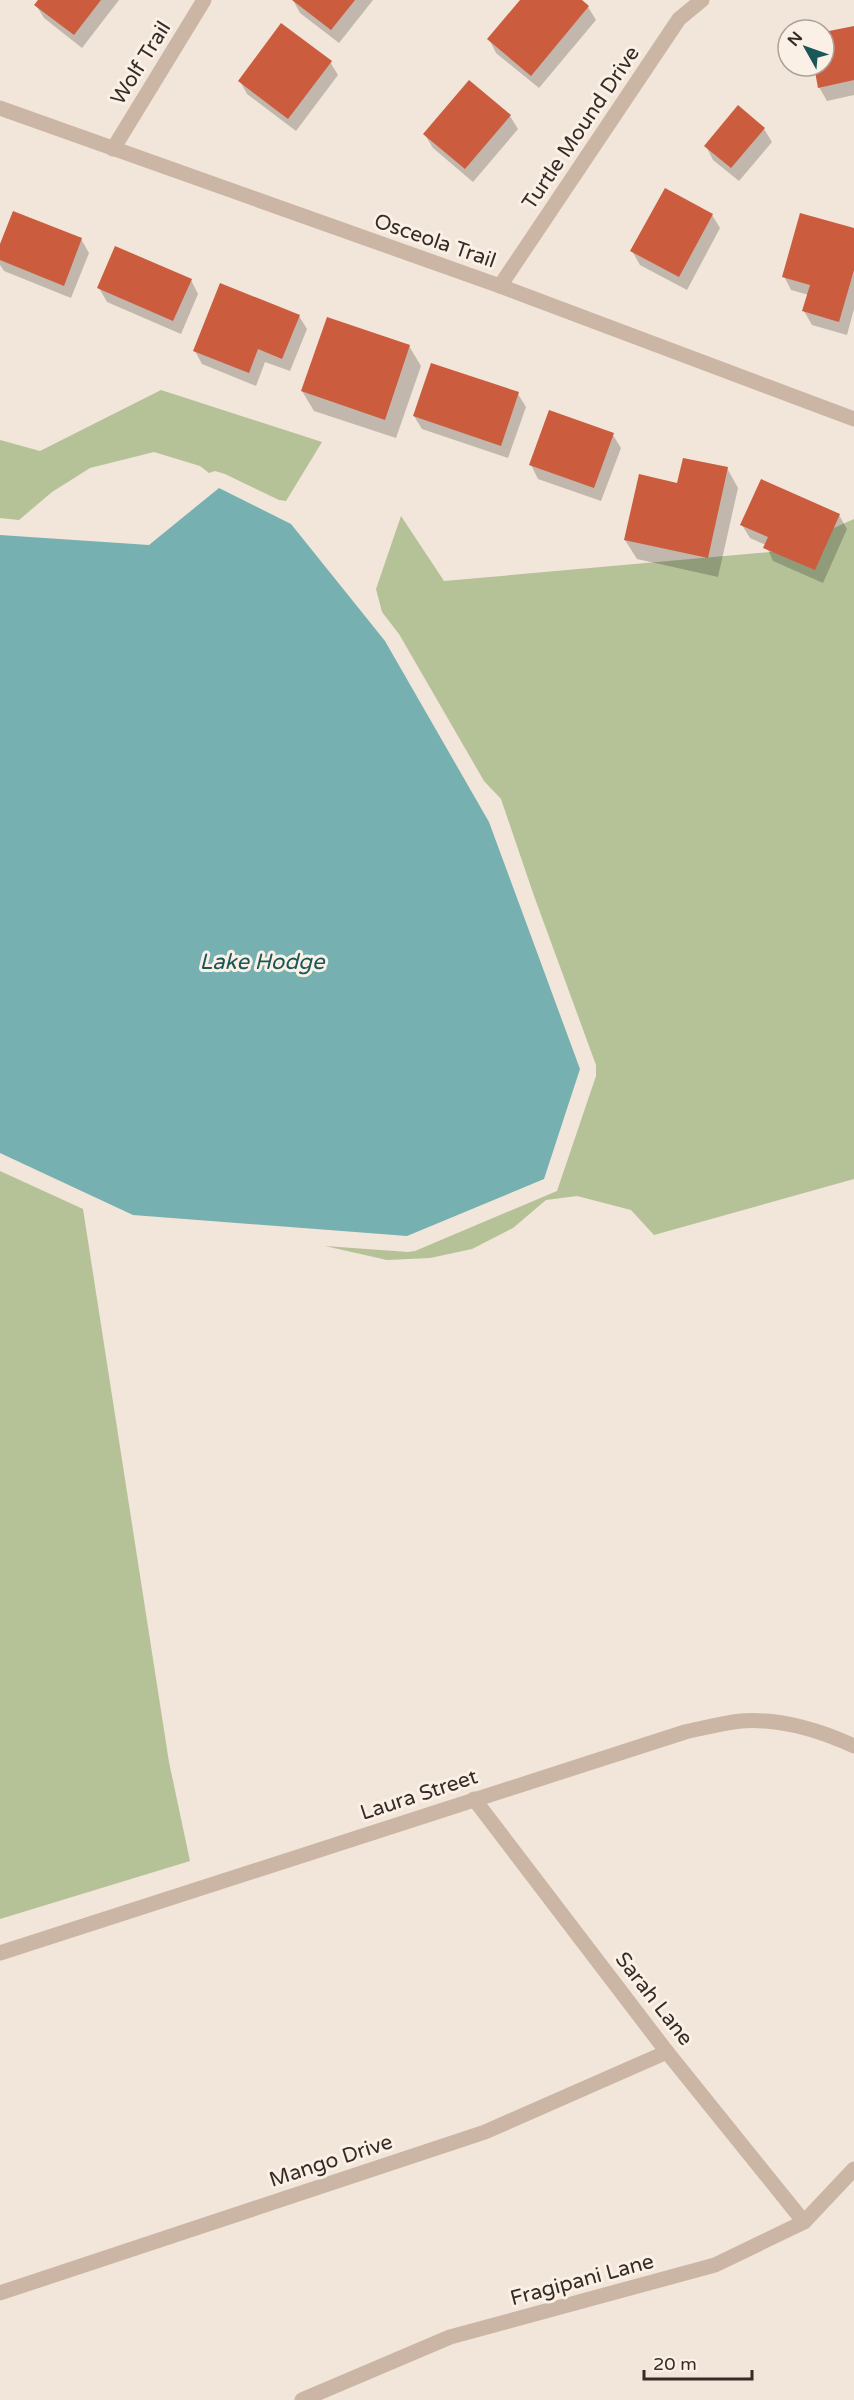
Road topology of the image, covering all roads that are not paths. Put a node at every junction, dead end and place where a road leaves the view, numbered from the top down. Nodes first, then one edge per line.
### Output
1 (204, 0) edge
2 (702, 0) edge
3 (0, 108) edge
4 (113, 149) junction
5 (500, 286) junction
6 (854, 419) edge
7 (854, 1746) edge
8 (474, 1799) junction
9 (0, 1953) edge
10 (668, 2052) junction
11 (854, 2169) edge
12 (804, 2222) junction
13 (0, 2293) edge
14 (302, 2400) edge

1 - 4 street, Wolf Trail
2 - 5 street, Turtle Mound Drive
3 - 4 street, Osceola Trail
4 - 5 street, Osceola Trail
5 - 6 street, Osceola Trail
7 - 8 street, Laura Street
8 - 9 street, Laura Street
8 - 10 street, Sarah Lane
10 - 12 street, Sarah Lane
10 - 13 street, Mango Drive
11 - 12 street, Fragipani Lane
12 - 14 street, Fragipani Lane

